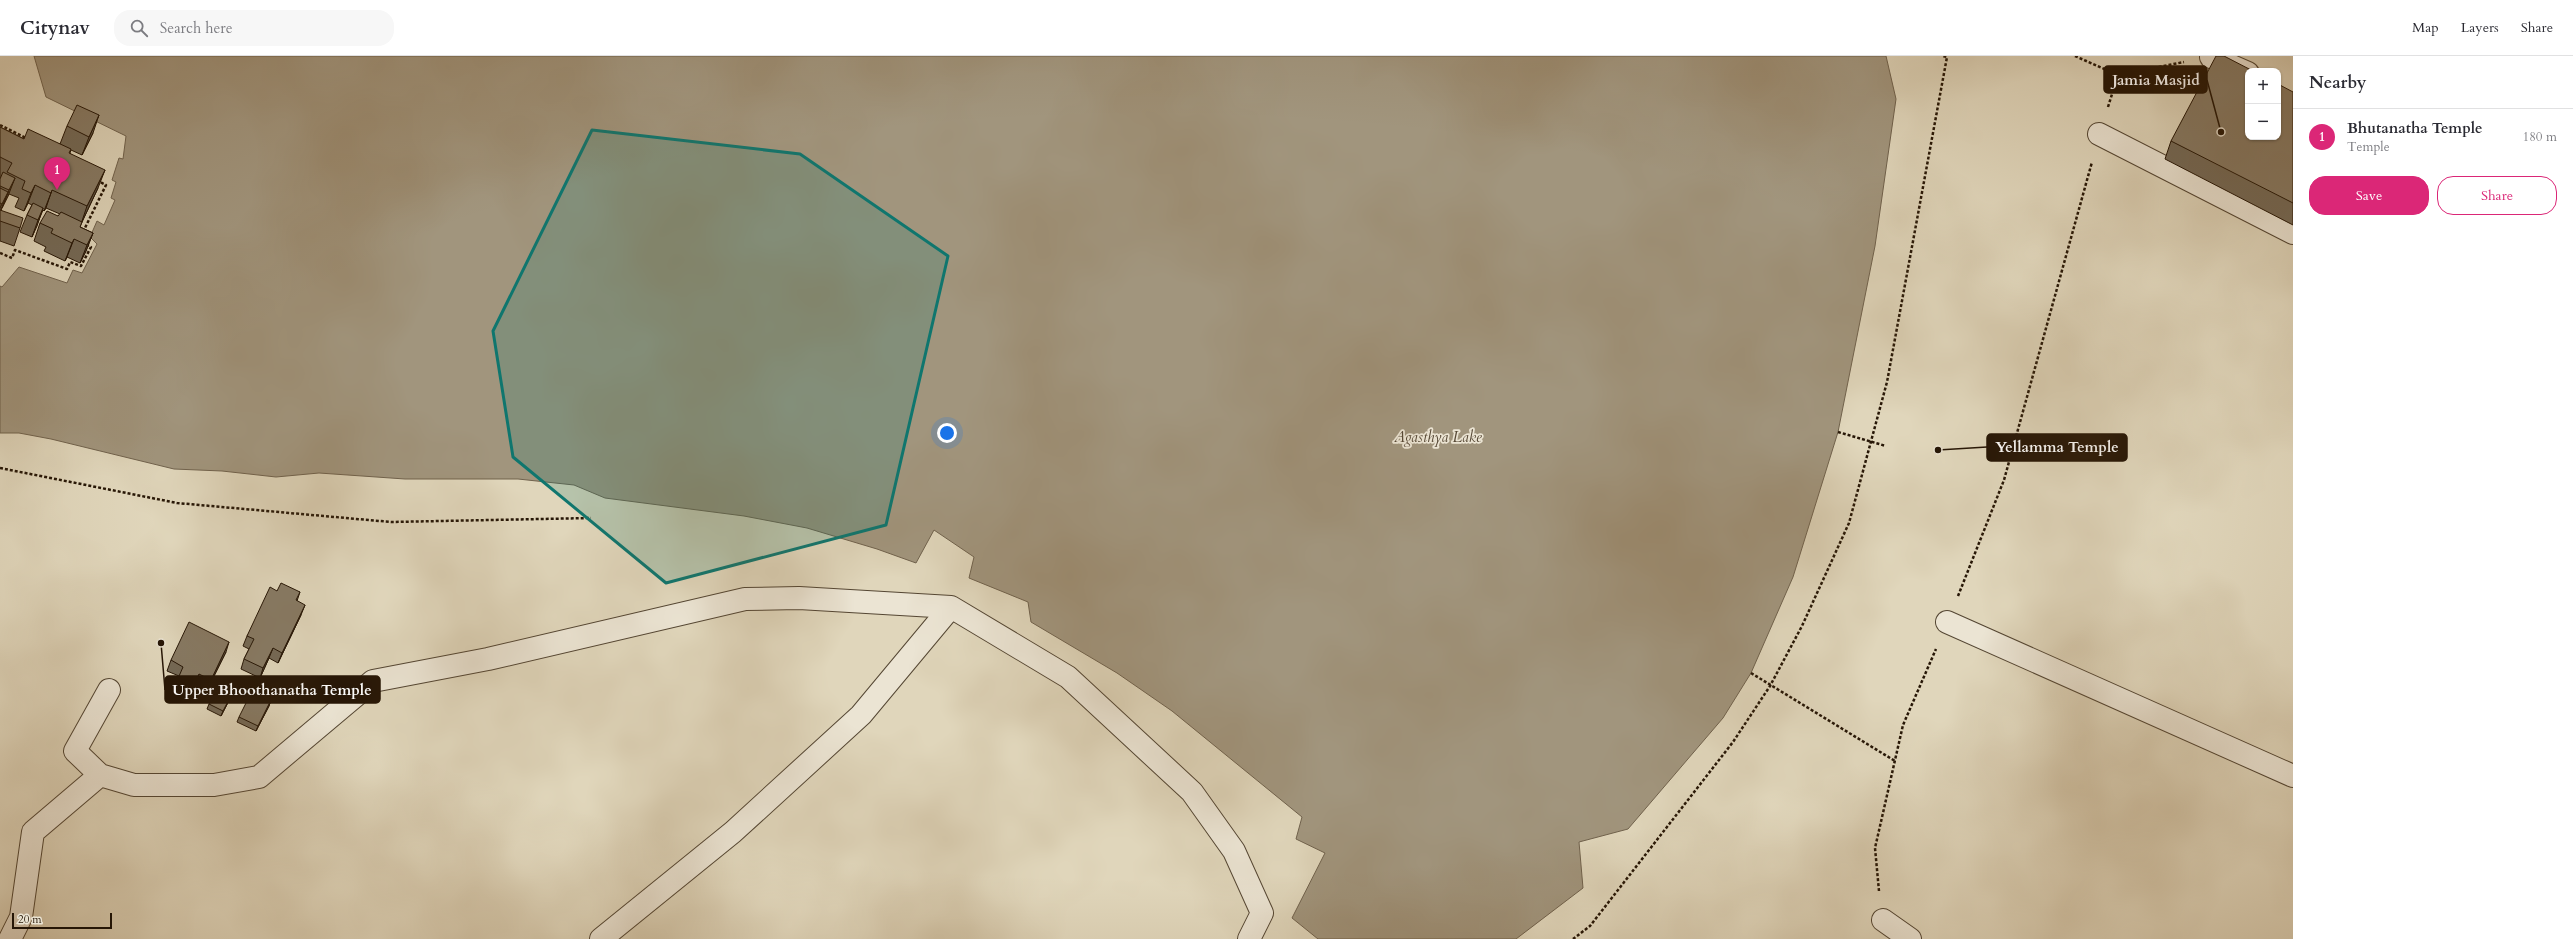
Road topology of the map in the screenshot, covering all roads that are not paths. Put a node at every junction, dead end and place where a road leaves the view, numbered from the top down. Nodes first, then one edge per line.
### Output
1 (2211, 57) road end
2 (2245, 72) edge
3 (2099, 134) road end
4 (2293, 233) edge
5 (950, 607) junction
6 (1947, 622) road end
7 (109, 690) dead end
8 (100, 775) junction
9 (2293, 776) edge
10 (1883, 920) road end
11 (10, 939) edge
12 (601, 939) edge
13 (1249, 939) edge
14 (1910, 939) edge

1 - 2 street
3 - 4 street
5 - 8 street
5 - 12 street
5 - 13 street
6 - 9 street
7 - 8 street
8 - 11 street
10 - 14 street

